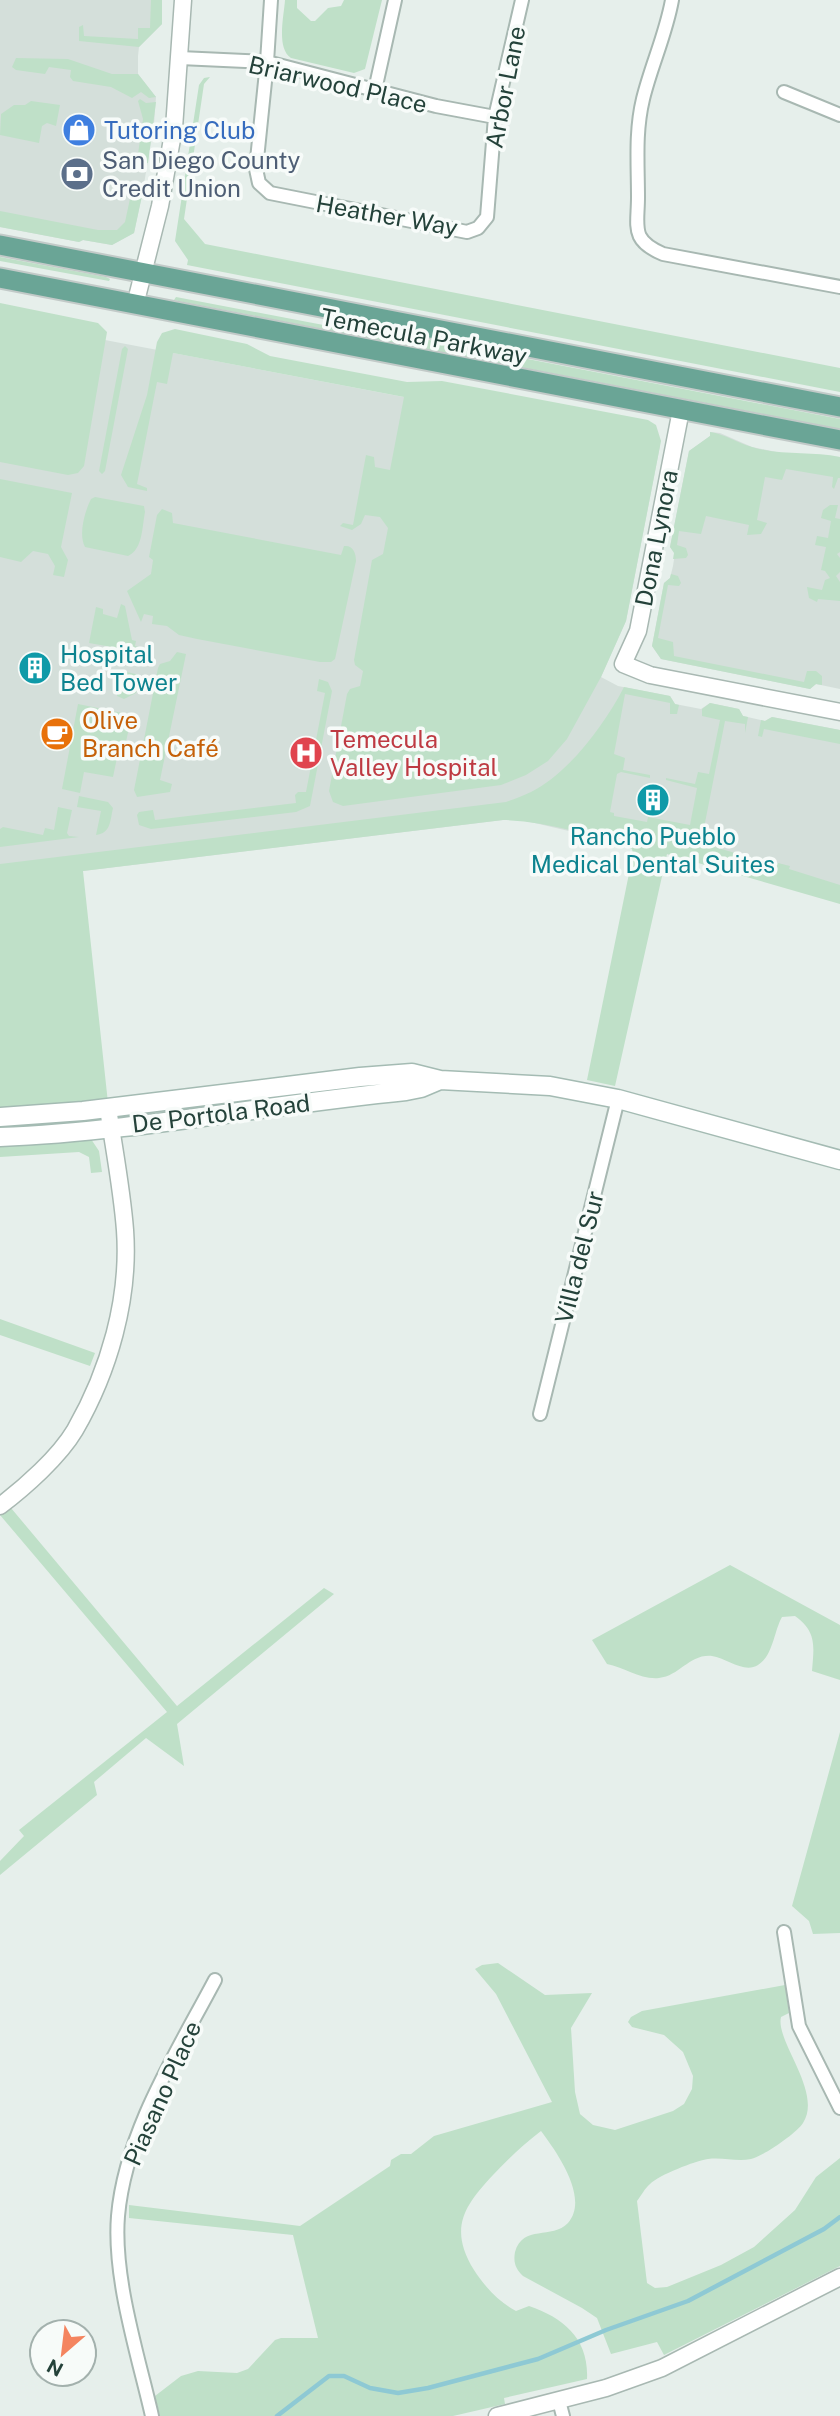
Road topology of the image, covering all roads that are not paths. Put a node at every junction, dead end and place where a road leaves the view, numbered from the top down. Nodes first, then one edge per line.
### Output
1 (183, 0) edge
2 (271, 0) edge
3 (395, 0) edge
4 (522, 0) edge
5 (672, 0) edge
6 (180, 58) junction
7 (267, 62) junction
8 (375, 90) junction
9 (784, 92) dead end
10 (840, 115) edge
11 (495, 117) junction
12 (487, 217) joint
13 (0, 245) edge
14 (144, 273) junction
15 (0, 278) edge
16 (840, 287) edge
17 (135, 305) junction
18 (840, 407) edge
19 (681, 410) junction
20 (840, 440) edge
21 (840, 712) edge
22 (440, 1080) junction
23 (618, 1100) junction
24 (108, 1108) junction
25 (0, 1117) edge
26 (111, 1127) junction
27 (0, 1137) edge
28 (840, 1160) edge
29 (540, 1414) dead end
30 (0, 1506) edge
31 (784, 1932) dead end
32 (215, 1980) dead end
33 (840, 2108) edge
34 (840, 2277) edge
35 (561, 2409) edge
36 (152, 2416) edge
37 (497, 2416) edge

1 - 6 street
2 - 7 street
3 - 8 street
4 - 11 street, Arbor Lane
5 - 16 street
6 - 7 street, Briarwood Place
6 - 14 street
7 - 8 street, Briarwood Place
7 - 12 street, Heather Way
8 - 11 street, Briarwood Place
9 - 10 street
11 - 12 street, Arbor Lane
13 - 14 main road, Temecula Parkway
14 - 17 street
14 - 18 main road, Temecula Parkway
15 - 17 main road, Temecula Parkway
17 - 19 main road, Temecula Parkway
19 - 20 main road, Temecula Parkway
19 - 21 street, Dona Lynora
22 - 23 main road, De Portola Road
22 - 24 main road, De Portola Road
22 - 26 main road, De Portola Road
23 - 28 main road, De Portola Road
23 - 29 street, Villa del Sur
24 - 25 main road, De Portola Road
24 - 26 street
26 - 27 main road, De Portola Road
26 - 30 street
31 - 33 street
32 - 36 street, Piasano Place
34 - 35 street
35 - 37 street

